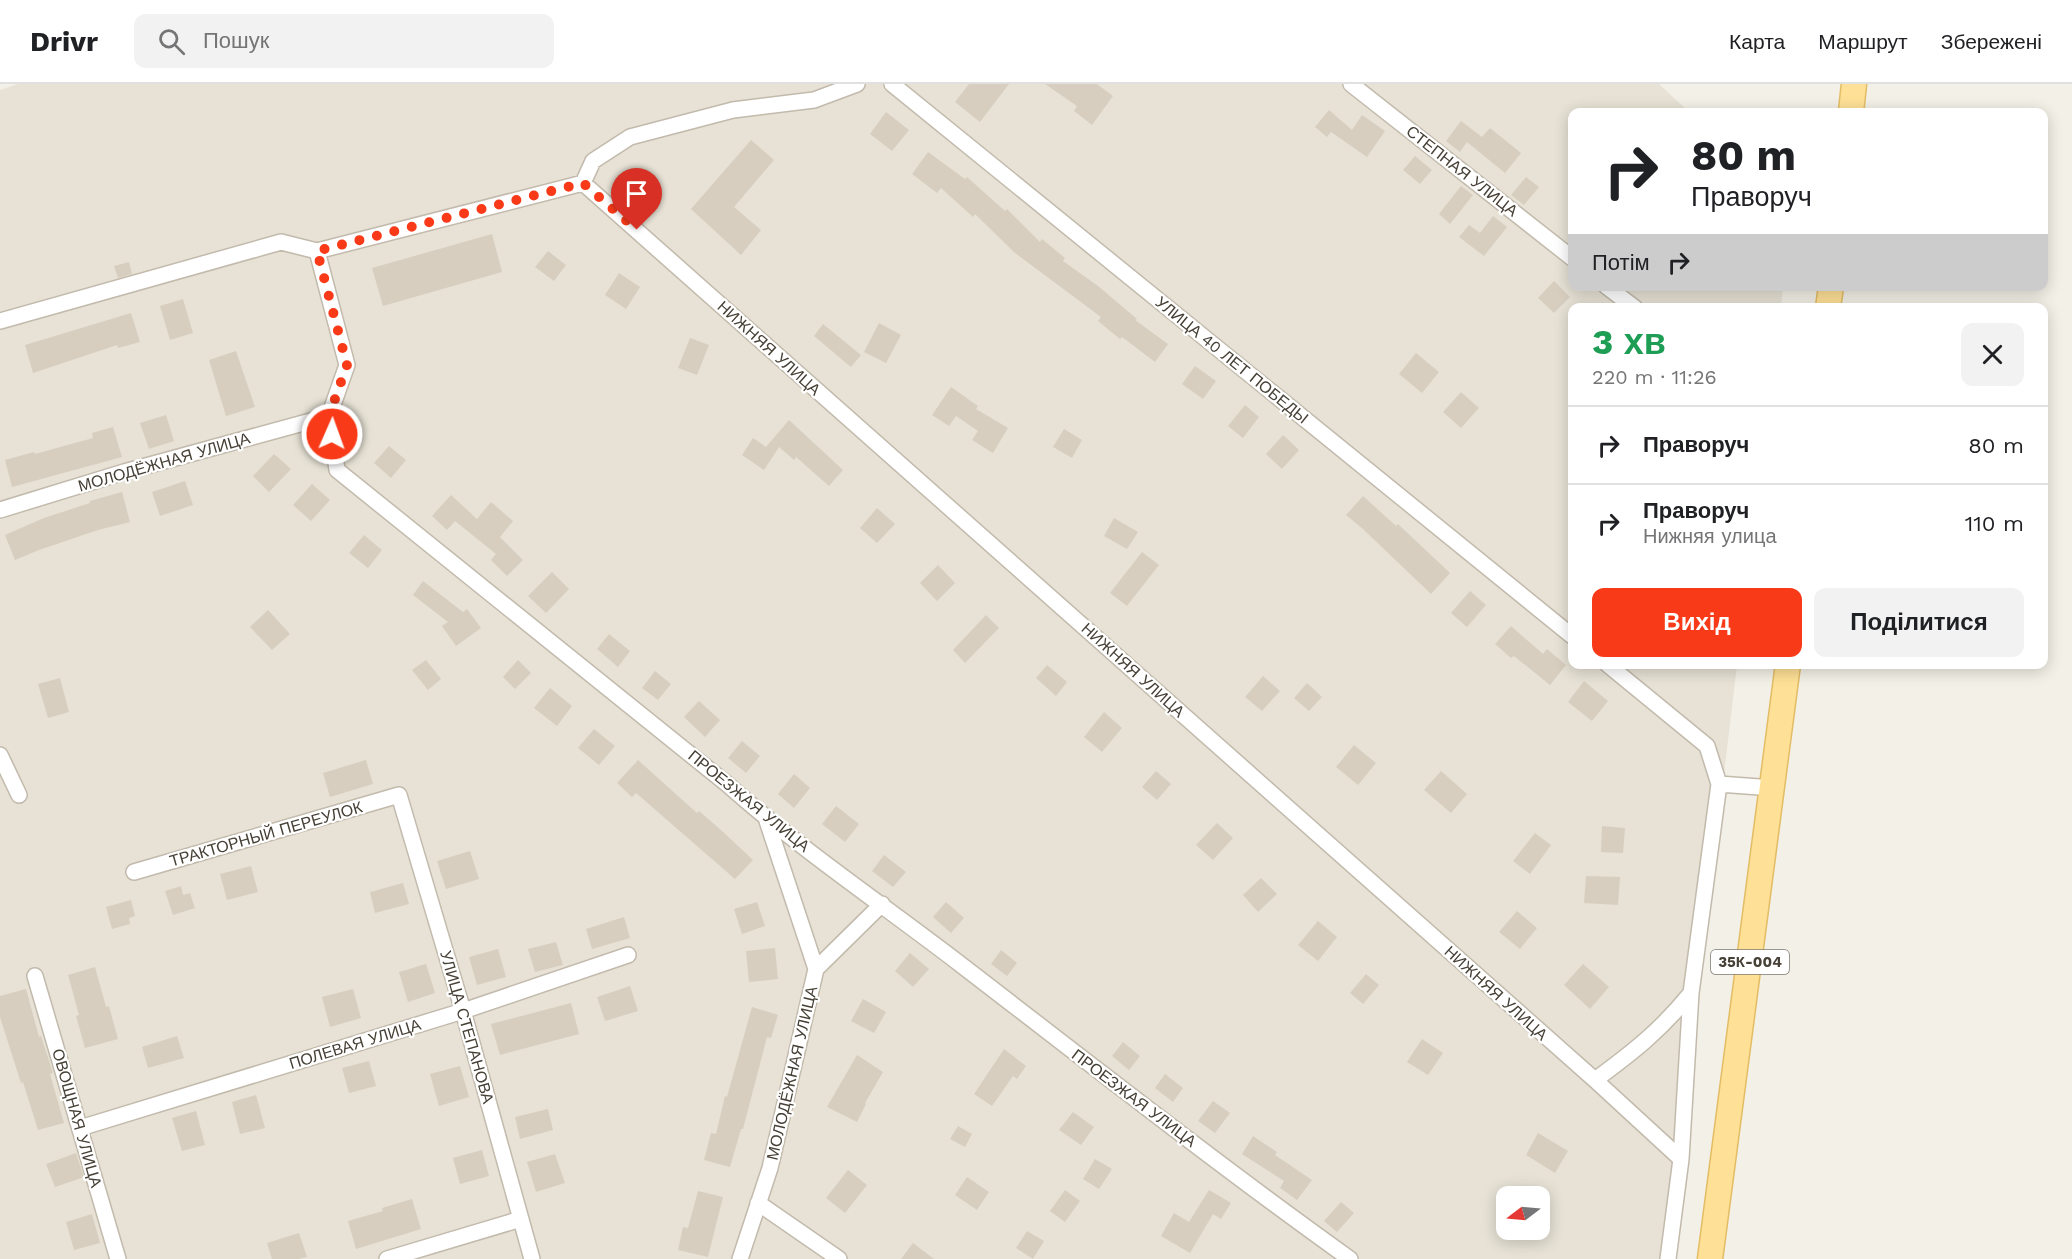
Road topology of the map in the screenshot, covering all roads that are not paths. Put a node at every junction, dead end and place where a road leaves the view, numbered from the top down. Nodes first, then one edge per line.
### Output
1 (857, 84) edge
2 (892, 84) edge
3 (1351, 84) edge
4 (1854, 84) edge
5 (1851, 108) edge
6 (583, 183) junction
7 (317, 251) junction
8 (1568, 255) edge
9 (1613, 291) edge
10 (1628, 303) edge
11 (0, 321) edge
12 (329, 416) junction
13 (0, 510) edge
14 (1568, 633) edge
15 (1613, 669) edge
16 (1787, 669) edge
17 (0, 755) edge
18 (1719, 784) junction
19 (1773, 788) junction
20 (19, 795) dead end
21 (399, 795) joint
22 (766, 818) junction
23 (134, 872) dead end
24 (882, 904) junction
25 (628, 955) dead end
26 (816, 969) junction
27 (35, 976) dead end
28 (1691, 993) junction
29 (463, 1011) junction
30 (1594, 1080) junction
31 (80, 1128) junction
32 (1681, 1159) junction
33 (758, 1203) junction
34 (521, 1219) junction
35 (118, 1259) edge
36 (387, 1259) edge
37 (532, 1259) edge
38 (740, 1259) edge
39 (839, 1259) edge
40 (1350, 1259) edge
41 (1668, 1259) edge
42 (1710, 1259) edge

1 - 6 street
2 - 14 street, УЛИЦА 40 ЛЕТ ПОБЕДЫ
3 - 8 street, СТЕПНАЯ УЛИЦА
4 - 5 main road
6 - 7 street
6 - 30 street, НИЖНЯЯ УЛИЦА
7 - 11 street
7 - 12 street, ПРОЕЗЖАЯ УЛИЦА
9 - 10 street
12 - 13 street, МОЛОДЁЖНАЯ УЛИЦА
12 - 22 street, ПРОЕЗЖАЯ УЛИЦА
15 - 18 street
16 - 19 main road, 35К-004
17 - 20 street
18 - 19 street
18 - 28 street
19 - 42 main road, 35К-004
21 - 23 street, ТРАКТОРНЫЙ ПЕРЕУЛОК
21 - 29 street, УЛИЦА СТЕПАНОВА
22 - 24 street, ПРОЕЗЖАЯ УЛИЦА
22 - 26 street, МОЛОДЁЖНАЯ УЛИЦА
24 - 26 street
24 - 40 street, ПРОЕЗЖАЯ УЛИЦА
25 - 29 street, ПОЛЕВАЯ УЛИЦА
26 - 33 street, МОЛОДЁЖНАЯ УЛИЦА
27 - 31 street, ОВОЩНАЯ УЛИЦА
28 - 30 street
28 - 32 street
29 - 31 street, ПОЛЕВАЯ УЛИЦА
29 - 34 street, УЛИЦА СТЕПАНОВА
30 - 32 street, НИЖНЯЯ УЛИЦА
31 - 35 street, ОВОЩНАЯ УЛИЦА
32 - 41 street
33 - 38 street, МОЛОДЁЖНАЯ УЛИЦА
33 - 39 street
34 - 36 street
34 - 37 street, УЛИЦА СТЕПАНОВА

